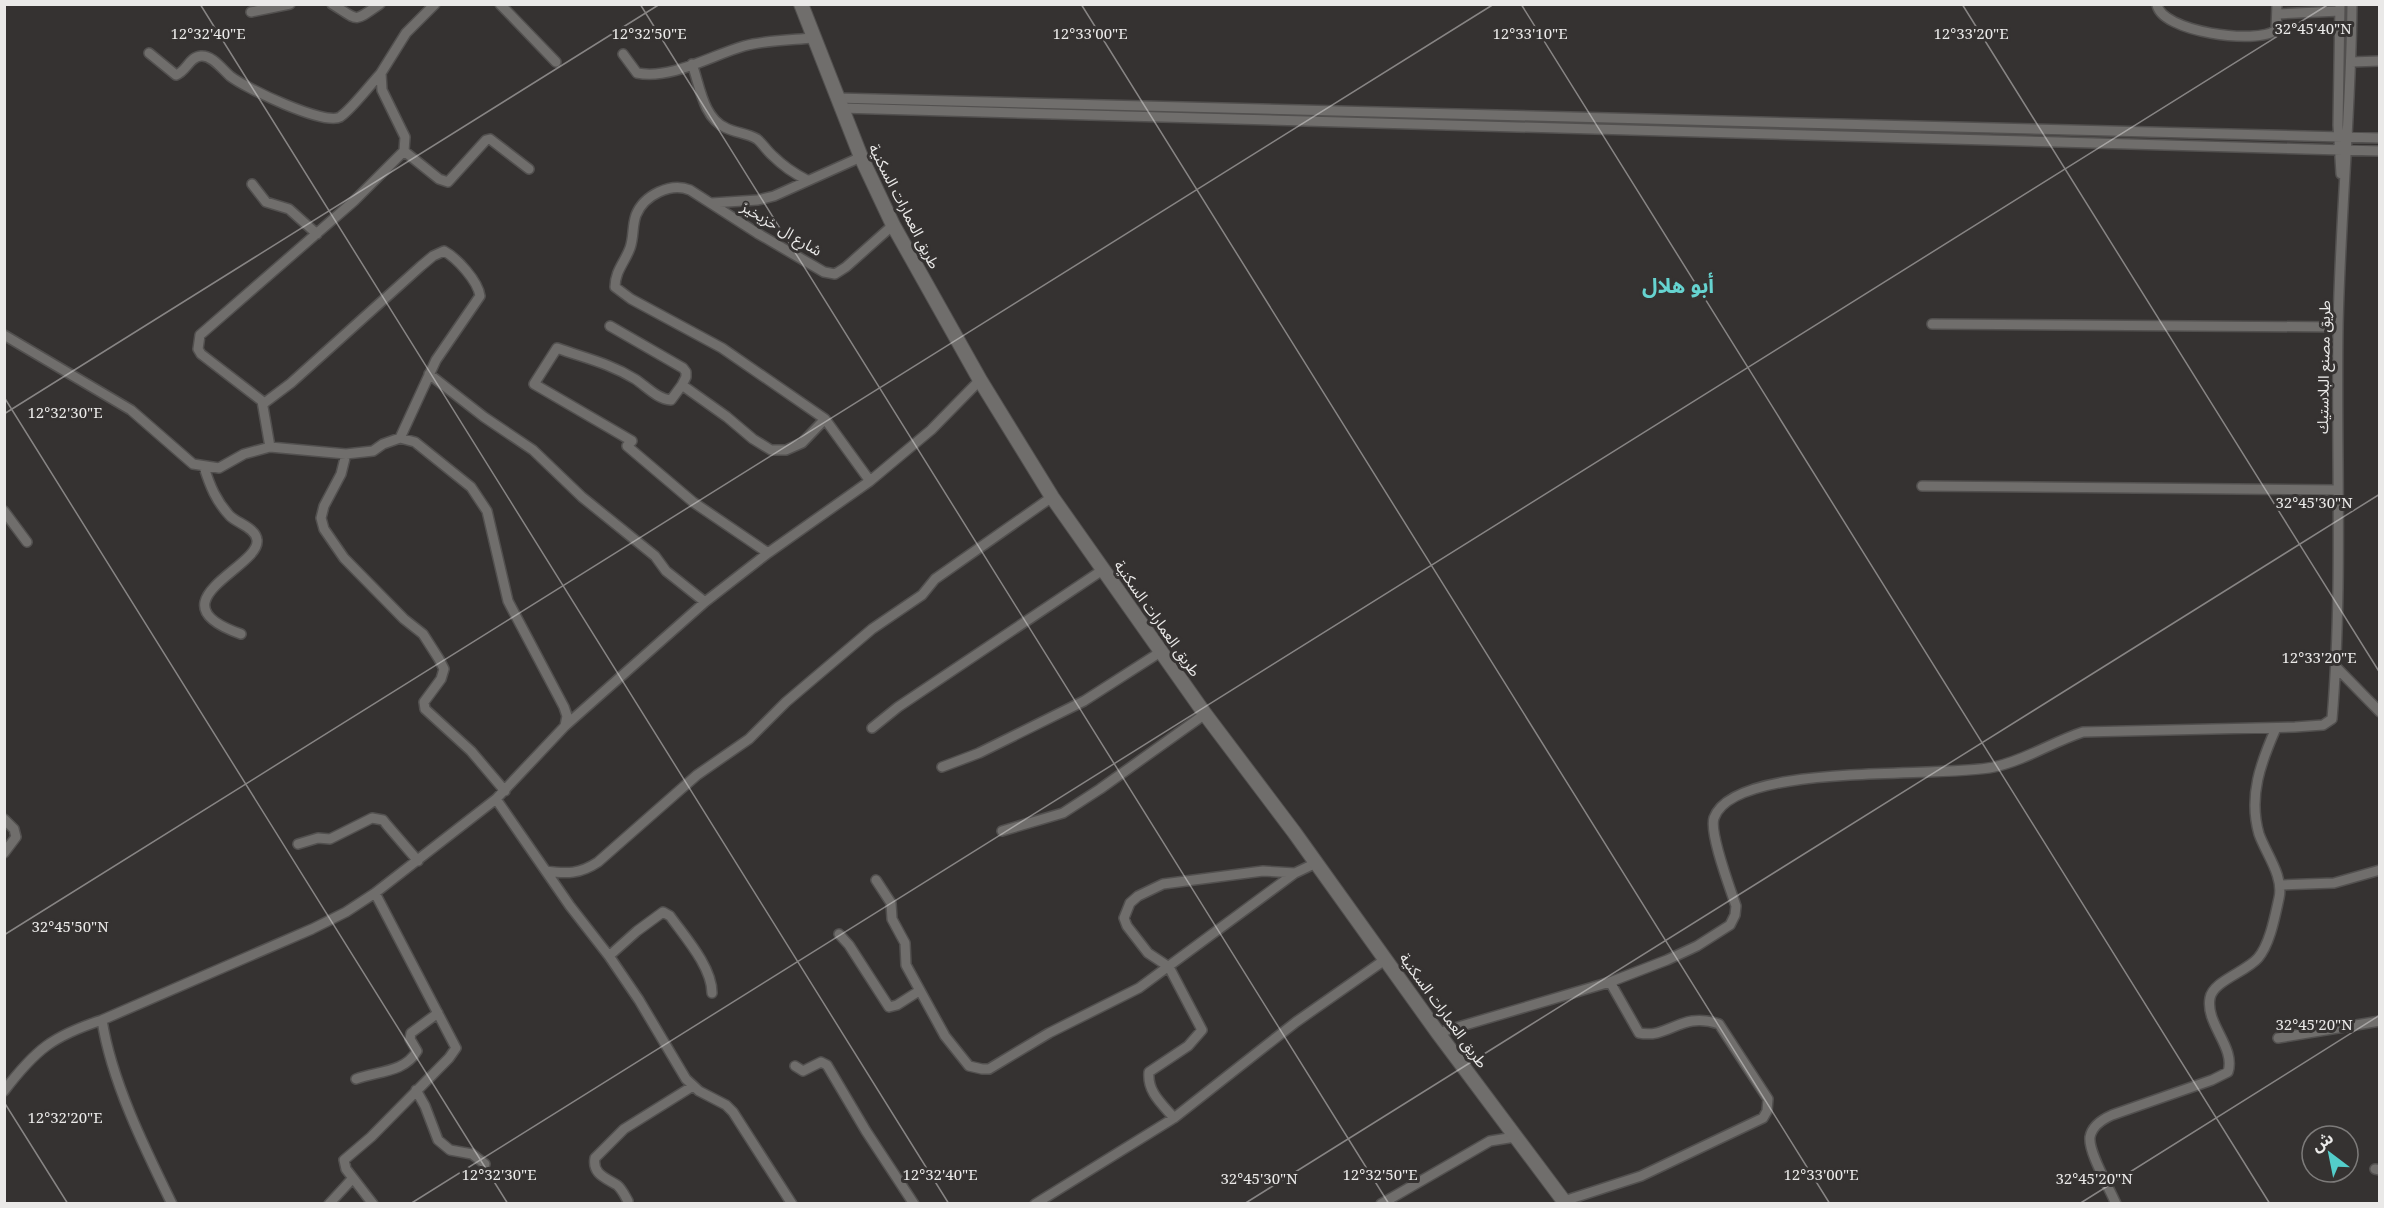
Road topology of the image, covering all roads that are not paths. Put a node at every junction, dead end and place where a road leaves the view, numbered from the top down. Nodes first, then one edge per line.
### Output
1 (290, 4) edge
2 (332, 4) edge
3 (380, 4) edge
4 (435, 4) edge
5 (500, 4) edge
6 (801, 4) edge
7 (2157, 4) edge
8 (2352, 4) edge
9 (2340, 8) edge
10 (2277, 9) edge
11 (251, 12) dead end
12 (813, 38) junction
13 (149, 53) dead end
14 (623, 54) dead end
15 (2379, 61) edge
16 (556, 62) dead end
17 (2351, 62) junction
18 (692, 64) junction
19 (381, 73) junction
20 (838, 103) junction
21 (2344, 138) junction
22 (2379, 138) edge
23 (404, 151) junction
24 (2344, 151) junction
25 (2379, 151) edge
26 (861, 157) junction
27 (529, 169) dead end
28 (807, 180) junction
29 (252, 184) dead end
30 (712, 203) junction
31 (893, 225) junction
32 (317, 234) junction
33 (1932, 324) dead end
34 (610, 326) dead end
35 (2338, 327) junction
36 (4, 335) edge
37 (429, 374) junction
38 (980, 380) junction
39 (682, 385) junction
40 (263, 404) junction
41 (825, 419) junction
42 (400, 438) junction
43 (270, 447) junction
44 (346, 454) junction
45 (204, 467) junction
46 (870, 481) junction
47 (1922, 486) dead end
48 (2337, 490) junction
49 (1052, 497) junction
50 (4, 511) edge
51 (27, 542) dead end
52 (768, 553) junction
53 (1104, 569) junction
54 (705, 602) junction
55 (241, 634) dead end
56 (1162, 651) junction
57 (2336, 667) junction
58 (2379, 712) edge
59 (1205, 714) junction
60 (565, 726) junction
61 (872, 728) dead end
62 (2276, 728) junction
63 (942, 767) dead end
64 (505, 791) junction
65 (496, 799) junction
66 (4, 819) edge
67 (1002, 831) dead end
68 (298, 844) dead end
69 (4, 852) edge
70 (418, 861) junction
71 (1316, 863) junction
72 (2379, 870) edge
73 (546, 872) junction
74 (1295, 873) junction
75 (876, 880) dead end
76 (2281, 885) junction
77 (375, 893) junction
78 (839, 934) dead end
79 (609, 956) junction
80 (1386, 959) junction
81 (1169, 967) junction
82 (1610, 982) junction
83 (919, 991) junction
84 (712, 993) dead end
85 (438, 1013) junction
86 (102, 1020) junction
87 (2379, 1021) edge
88 (1438, 1033) junction
89 (2278, 1038) dead end
90 (795, 1066) dead end
91 (356, 1079) dead end
92 (6, 1085) edge
93 (693, 1086) junction
94 (416, 1090) junction
95 (1174, 1118) junction
96 (1515, 1137) junction
97 (485, 1164) dead end
98 (353, 1178) junction
99 (627, 1202) dead end
100 (172, 1203) edge
101 (329, 1203) edge
102 (373, 1203) edge
103 (792, 1203) edge
104 (914, 1203) edge
105 (1035, 1203) edge
106 (1381, 1203) edge
107 (1564, 1203) edge
108 (2116, 1203) edge

1 - 11 street
2 - 3 street
4 - 19 street
5 - 16 street
6 - 12 main road, طريق العمارات السكنية
7 - 10 street
8 - 17 street, طريق مصنع البلاستيك
9 - 10 street
9 - 21 street, طريق مصنع البلاستيك
12 - 18 street
12 - 20 main road, طريق العمارات السكنية
13 - 19 street
14 - 18 street
15 - 17 street
17 - 21 street, طريق مصنع البلاستيك
18 - 28 street
19 - 23 street
20 - 21 street
20 - 24 street
20 - 26 main road, طريق العمارات السكنية
21 - 22 street
21 - 24 street, طريق مصنع البلاستيك
23 - 27 street
23 - 32 street
24 - 25 street
24 - 35 street, طريق مصنع البلاستيك
26 - 28 street
26 - 31 main road, طريق العمارات السكنية
28 - 30 street
29 - 32 street
30 - 31 street, شارع ال خزيخيز
30 - 41 street
31 - 38 main road, طريق العمارات السكنية
32 - 40 street
33 - 35 street
34 - 39 street
35 - 48 street, طريق مصنع البلاستيك
36 - 45 street
37 - 40 street
37 - 42 street
37 - 54 street
38 - 46 street
38 - 49 main road, طريق العمارات السكنية
39 - 41 street
39 - 52 street
40 - 43 street
41 - 46 street
42 - 44 street
42 - 60 street
43 - 44 street
43 - 45 street
44 - 64 street
45 - 55 street
46 - 52 street
47 - 48 street
48 - 57 street, طريق مصنع البلاستيك
49 - 53 main road, طريق العمارات السكنية
49 - 73 street
50 - 51 street
52 - 54 street
53 - 56 main road, طريق العمارات السكنية
53 - 61 street
54 - 60 street
56 - 59 main road, طريق العمارات السكنية
56 - 63 street
57 - 58 street
57 - 62 street, طريق مصنع البلاستيك
59 - 67 street
59 - 71 main road, طريق العمارات السكنية
60 - 64 street
62 - 76 street
62 - 82 street
64 - 65 street
65 - 70 street
65 - 73 street
66 - 69 street
68 - 70 street
70 - 77 street
71 - 74 street
71 - 80 main road, طريق العمارات السكنية
72 - 76 street
73 - 79 street
74 - 81 street
74 - 81 street
75 - 83 street
76 - 108 street
77 - 85 street
77 - 86 street
78 - 83 street
79 - 84 street
79 - 93 street
80 - 88 main road, طريق العمارات السكنية
80 - 95 street
81 - 83 street
81 - 95 street
82 - 88 street
82 - 107 street
85 - 91 street
85 - 94 street
86 - 92 street
86 - 100 street
87 - 89 street
88 - 96 main road, طريق العمارات السكنية
90 - 104 street
93 - 99 street
93 - 103 street
94 - 97 street
94 - 98 street
95 - 105 street
96 - 106 street
96 - 107 main road, طريق العمارات السكنية
98 - 101 street
98 - 102 street

